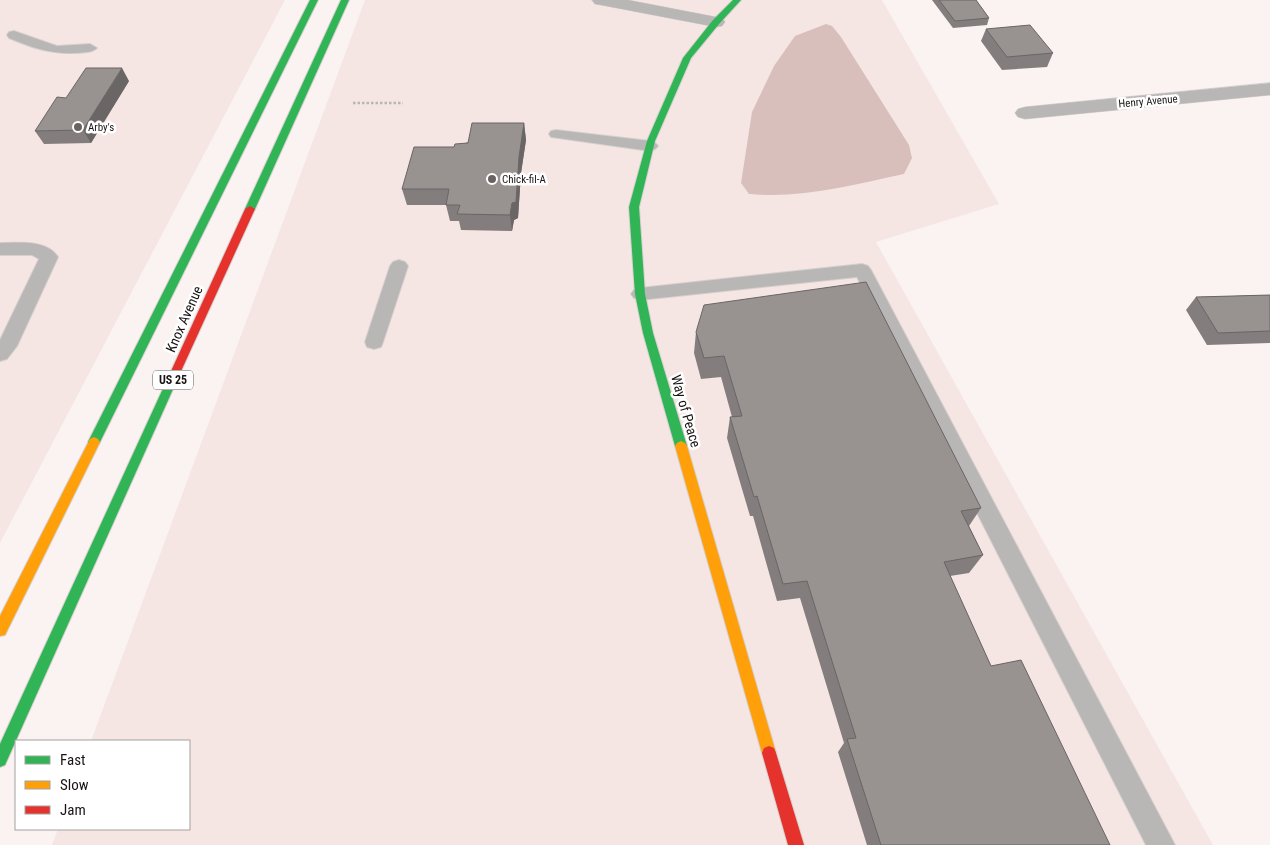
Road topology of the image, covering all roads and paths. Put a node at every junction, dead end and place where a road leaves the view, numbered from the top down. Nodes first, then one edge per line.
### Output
1 (314, 0) edge
2 (345, 0) edge
3 (601, 0) edge
4 (737, 0) edge
5 (716, 22) junction
6 (14, 35) dead end
7 (90, 48) dead end
8 (1270, 89) edge
9 (353, 103) dead end
10 (403, 104) dead end
11 (1025, 113) dead end
12 (556, 134) dead end
13 (650, 146) junction
14 (0, 249) edge
15 (399, 266) dead end
16 (640, 294) junction
17 (374, 342) dead end
18 (0, 354) edge
19 (0, 630) edge
20 (0, 760) edge
21 (796, 845) edge
22 (1161, 845) edge

1 - 19 main road, Knox Avenue
2 - 20 main road, Knox Avenue / US 25
3 - 5 street
4 - 5 main road, Way of Peace
5 - 13 main road, Way of Peace
6 - 7 lane
8 - 11 street, Henry Avenue
9 - 10 path
12 - 13 lane
13 - 16 main road, Way of Peace
14 - 18 lane
15 - 17 lane
16 - 21 main road, Way of Peace
16 - 22 lane

